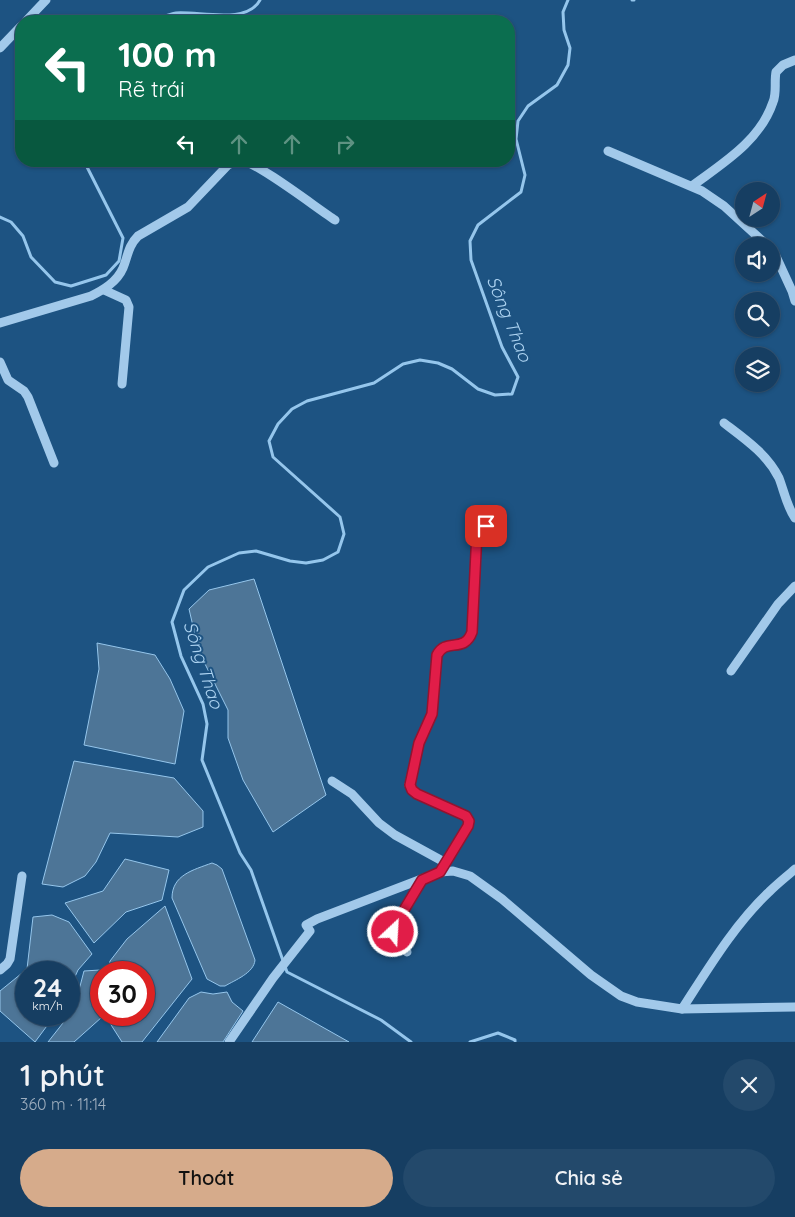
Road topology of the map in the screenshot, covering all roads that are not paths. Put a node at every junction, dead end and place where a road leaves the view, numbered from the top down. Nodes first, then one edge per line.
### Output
1 (46, 0) edge
2 (32, 15) edge
3 (15, 31) edge
4 (2, 43) edge
5 (795, 60) edge
6 (608, 151) dead end
7 (226, 167) edge
8 (257, 167) edge
9 (692, 186) junction
10 (335, 220) dead end
11 (758, 237) edge
12 (780, 265) edge
13 (104, 290) junction
14 (795, 301) edge
15 (0, 323) edge
16 (0, 362) edge
17 (122, 384) dead end
18 (724, 423) dead end
19 (54, 463) dead end
20 (795, 518) edge
21 (500, 526) dead end
22 (795, 586) edge
23 (731, 671) dead end
24 (332, 781) dead end
25 (446, 863) junction
26 (795, 869) edge
27 (440, 872) junction
28 (22, 876) dead end
29 (422, 880) junction
30 (407, 952) dead end
31 (0, 970) edge
32 (795, 1008) edge
33 (682, 1009) junction
34 (230, 1042) edge

1 - 2 street
3 - 4 street
5 - 9 street
6 - 9 street
7 - 13 street
8 - 10 street
9 - 11 street
12 - 14 street
13 - 15 street
13 - 17 street
16 - 19 street
18 - 20 street
21 - 25 street
22 - 23 street
24 - 25 street
25 - 27 street
26 - 33 street
27 - 29 street
27 - 33 street
28 - 31 street
29 - 30 street
29 - 34 street
32 - 33 street

